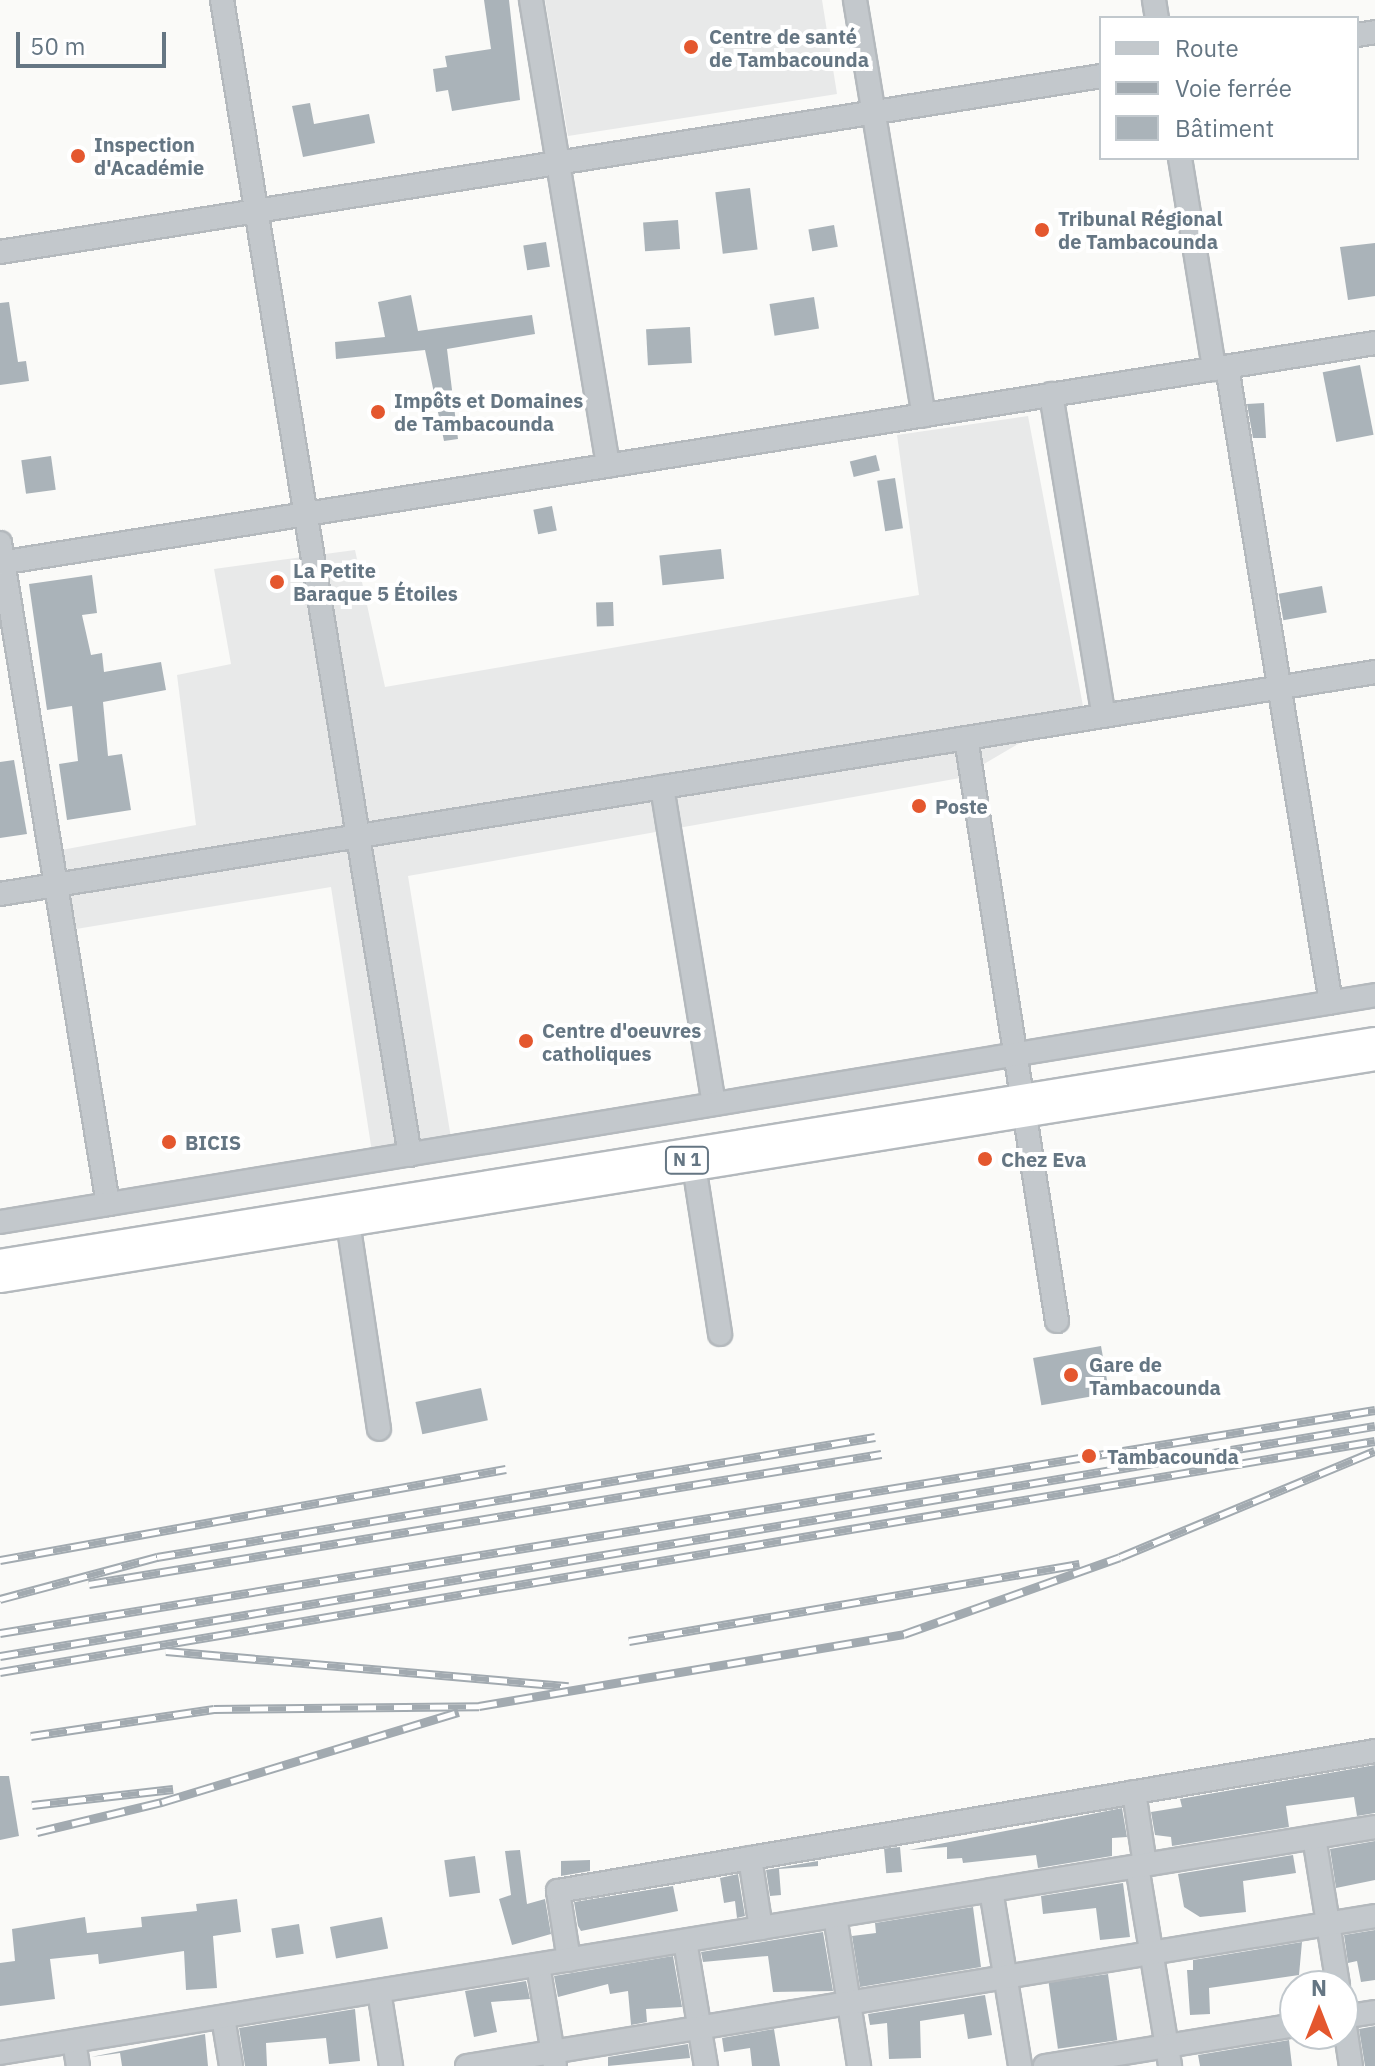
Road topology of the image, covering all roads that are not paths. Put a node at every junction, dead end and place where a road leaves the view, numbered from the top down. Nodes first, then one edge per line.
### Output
1 (222, 0) edge
2 (531, 0) edge
3 (855, 0) edge
4 (1099, 76) edge
5 (874, 112) junction
6 (1180, 160) edge
7 (558, 163) junction
8 (256, 211) junction
9 (0, 252) edge
10 (1375, 343) edge
11 (1220, 368) junction
12 (1051, 394) junction
13 (924, 415) junction
14 (608, 466) junction
15 (306, 514) junction
16 (1, 556) edge
17 (1375, 672) edge
18 (1279, 687) junction
19 (1104, 716) junction
20 (966, 738) junction
21 (662, 787) junction
22 (359, 836) junction
23 (56, 885) junction
24 (0, 894) edge
25 (1375, 995) edge
26 (1331, 1003) junction
27 (1375, 1049) edge
28 (1018, 1054) junction
29 (714, 1104) junction
30 (1026, 1106) junction
31 (410, 1155) junction
32 (693, 1159) junction
33 (108, 1204) junction
34 (347, 1215) junction
35 (0, 1222) edge
36 (0, 1271) edge
37 (1057, 1321) dead end
38 (720, 1334) dead end
39 (379, 1429) dead end
40 (1375, 1751) edge
41 (1134, 1792) junction
42 (1375, 1827) edge
43 (1314, 1837) junction
44 (750, 1858) junction
45 (1141, 1865) junction
46 (991, 1890) junction
47 (835, 1916) junction
48 (1375, 1916) edge
49 (1328, 1924) junction
50 (761, 1928) junction
51 (685, 1941) junction
52 (1152, 1953) junction
53 (569, 1960) junction
54 (538, 1965) junction
55 (1335, 1970) edge
56 (1005, 1977) junction
57 (379, 1991) junction
58 (849, 2003) junction
59 (223, 2017) junction
60 (700, 2028) junction
61 (1279, 2029) edge
62 (74, 2041) junction
63 (0, 2053) edge
64 (1168, 2056) edge
65 (554, 2059) edge
66 (78, 2066) edge
67 (231, 2066) edge
68 (391, 2066) edge
69 (467, 2066) edge
70 (706, 2066) edge
71 (859, 2066) edge
72 (1020, 2066) edge
73 (1045, 2066) edge

1 - 8 street
2 - 7 street
3 - 5 street
4 - 5 street
5 - 7 street
5 - 13 street
6 - 11 street
7 - 8 street
7 - 14 street
8 - 9 street
8 - 15 street
10 - 11 street
11 - 12 street
11 - 18 street
12 - 13 street
12 - 19 street
13 - 14 street
14 - 15 street
15 - 16 street
15 - 22 street
16 - 23 street
17 - 18 street
18 - 19 street
18 - 26 street
19 - 20 street
20 - 21 street
20 - 28 street
21 - 22 street
21 - 29 street
22 - 23 street
22 - 31 street
23 - 24 street
23 - 33 street
25 - 26 street
26 - 28 street
27 - 30 highway, N 1
28 - 29 street
28 - 30 street
29 - 31 street
30 - 32 highway, N 1
30 - 37 street
31 - 33 street
32 - 34 highway, N 1
32 - 38 street
33 - 35 street
34 - 36 highway, N 1
34 - 39 street
40 - 41 street
41 - 44 street
41 - 45 street
42 - 43 street
43 - 45 street
43 - 49 street
44 - 50 street
44 - 53 street
45 - 46 street
45 - 52 street
46 - 47 street
46 - 56 street
47 - 50 street
47 - 58 street
48 - 49 street
49 - 52 street
49 - 55 street
50 - 51 street
51 - 53 street
51 - 60 street
52 - 56 street
52 - 64 street
53 - 54 street
54 - 57 street
54 - 65 street
56 - 58 street
56 - 72 street
57 - 59 street
57 - 68 street
58 - 60 street
58 - 71 street
59 - 62 street
59 - 67 street
60 - 65 street
60 - 70 street
61 - 64 street
62 - 63 street
62 - 66 street
64 - 73 street
65 - 69 street

